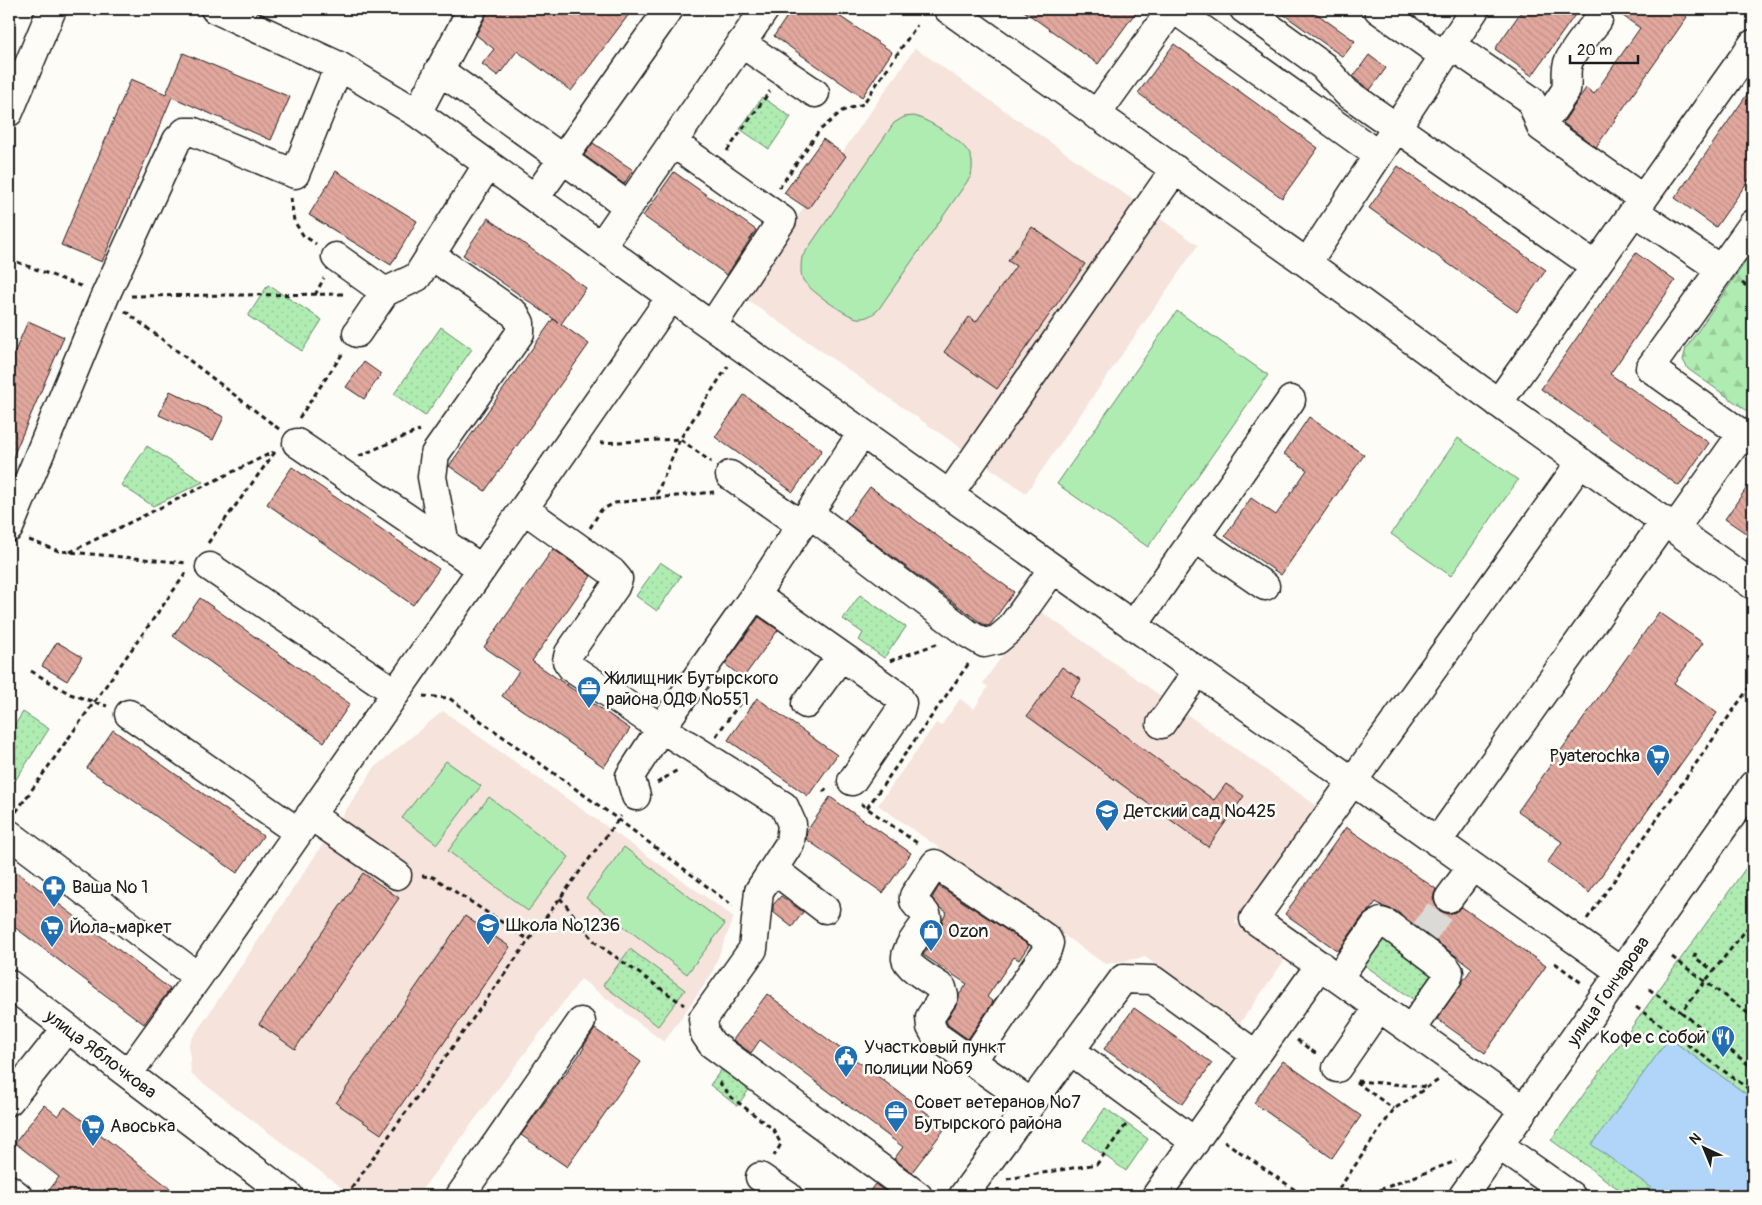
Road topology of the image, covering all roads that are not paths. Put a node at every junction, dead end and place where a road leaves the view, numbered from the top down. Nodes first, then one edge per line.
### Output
1 (52, 9) edge
2 (215, 9) edge
3 (472, 9) edge
4 (669, 9) edge
5 (765, 9) edge
6 (948, 9) edge
7 (1173, 9) edge
8 (1244, 9) edge
9 (1378, 9) edge
10 (1475, 9) edge
11 (1598, 20) dead end
12 (741, 43) junction
13 (1753, 44) edge
14 (1447, 50) junction
15 (339, 66) junction
16 (439, 70) junction
17 (815, 93) dead end
18 (9, 112) edge
19 (417, 113) junction
20 (1096, 114) junction
21 (1396, 127) junction
22 (1541, 127) junction
23 (672, 142) junction
24 (1378, 155) junction
25 (562, 159) junction
26 (488, 164) junction
27 (1175, 170) junction
28 (535, 198) junction
29 (1639, 205) junction
30 (628, 206) junction
31 (1753, 224) edge
32 (601, 246) junction
33 (431, 255) junction
34 (336, 257) road end
35 (1307, 263) junction
36 (1595, 266) junction
37 (1720, 269) junction
38 (385, 292) junction
39 (671, 297) junction
40 (712, 326) junction
41 (357, 333) road end
42 (1291, 400) dead end
43 (1498, 403) junction
44 (862, 433) junction
45 (1748, 438) edge
46 (292, 439) road end
47 (1581, 462) junction
48 (730, 475) road end
49 (949, 495) junction
50 (524, 509) junction
51 (805, 519) junction
52 (1670, 525) junction
53 (17, 533) edge
54 (1195, 538) junction
55 (445, 544) junction
56 (201, 566) road end
57 (482, 569) junction
58 (1053, 569) junction
59 (1753, 585) edge
60 (1264, 586) dead end
61 (755, 595) junction
62 (1133, 626) junction
63 (841, 656) junction
64 (1197, 672) junction
65 (396, 693) junction
66 (806, 704) dead end
67 (129, 714) road end
68 (1161, 724) dead end
69 (661, 728) junction
70 (852, 781) road end
71 (1351, 782) junction
72 (1753, 785) edge
73 (636, 796) road end
74 (12, 824) edge
75 (304, 824) junction
76 (1436, 842) junction
77 (1472, 867) junction
78 (773, 869) junction
79 (397, 875) road end
80 (1449, 898) tunnel mouth
81 (826, 908) dead end
82 (1329, 972) junction
83 (1621, 972) junction
84 (198, 977) junction
85 (9, 984) edge
86 (1380, 1008) junction
87 (581, 1022) dead end
88 (67, 1028) junction
89 (1411, 1029) junction
90 (1070, 1050) junction
91 (1256, 1055) junction
92 (972, 1061) junction
93 (128, 1074) junction
94 (1346, 1074) road end
95 (9, 1101) edge
96 (1031, 1103) junction
97 (1524, 1110) junction
98 (1200, 1135) junction
99 (1500, 1145) junction
100 (760, 1177) road end
101 (260, 1187) edge
102 (9, 1189) edge
103 (968, 1191) edge
104 (471, 1192) edge
105 (914, 1195) edge
106 (18, 1196) edge
107 (289, 1196) edge
108 (788, 1196) edge
109 (1156, 1196) edge
110 (1463, 1196) edge
111 (1571, 1196) edge

1 - 18 street
2 - 15 street
3 - 16 street
4 - 25 street
5 - 12 street
6 - 20 street
7 - 20 street
7 - 24 street
8 - 21 street
9 - 14 street
10 - 14 street
11 - 22 street
12 - 17 street
12 - 23 street
13 - 29 street
14 - 21 street
14 - 22 street
15 - 19 street
15 - 53 street
16 - 19 street
16 - 25 street
19 - 26 street
20 - 27 street
21 - 24 street
21 - 36 street
22 - 29 street
23 - 30 street
23 - 40 street
24 - 35 street
25 - 28 street
25 - 30 street
26 - 28 street
26 - 33 street
27 - 35 street
27 - 49 street
28 - 32 street
29 - 36 street
29 - 37 street
30 - 32 street
31 - 37 street
32 - 39 street
33 - 38 street
33 - 55 street
34 - 38 street
35 - 43 street
36 - 43 street
37 - 45 street
38 - 41 street
39 - 40 street
39 - 50 street
40 - 44 street
42 - 54 street
43 - 47 street
44 - 49 street
44 - 51 street
45 - 52 street
46 - 55 street
47 - 52 street
47 - 71 street
48 - 51 street
49 - 58 street
50 - 57 street
50 - 69 street
51 - 58 street
51 - 61 street
52 - 59 street
52 - 76 street
54 - 60 street
54 - 62 street
55 - 57 street
56 - 65 street
57 - 65 street
58 - 62 street
61 - 63 street
61 - 69 street
62 - 64 street
63 - 66 street
63 - 70 street
64 - 68 street
64 - 71 street
65 - 75 street
67 - 75 street
69 - 73 street
69 - 78 street
71 - 76 street
71 - 82 street
72 - 83 street, улица Гончарова
74 - 84 street
75 - 79 street
75 - 84 street
76 - 77 street
77 - 80 street
77 - 83 street
78 - 81 street
78 - 105 street
82 - 86 street
82 - 89 street
82 - 91 street
83 - 97 street, улица Гончарова
84 - 93 street
85 - 88 street, улица Яблочкова
86 - 89 street
86 - 94 street
87 - 104 street
88 - 93 street, улица Яблочкова
88 - 95 street
89 - 97 street
90 - 91 street
90 - 96 street
90 - 98 street
91 - 98 street
92 - 92 street
92 - 96 street
93 - 101 street, улица Яблочкова
96 - 103 street
97 - 99 street, улица Гончарова
98 - 109 street
99 - 110 street, улица Гончарова
99 - 111 street
100 - 108 street
101 - 107 street, улица Яблочкова
102 - 106 street

